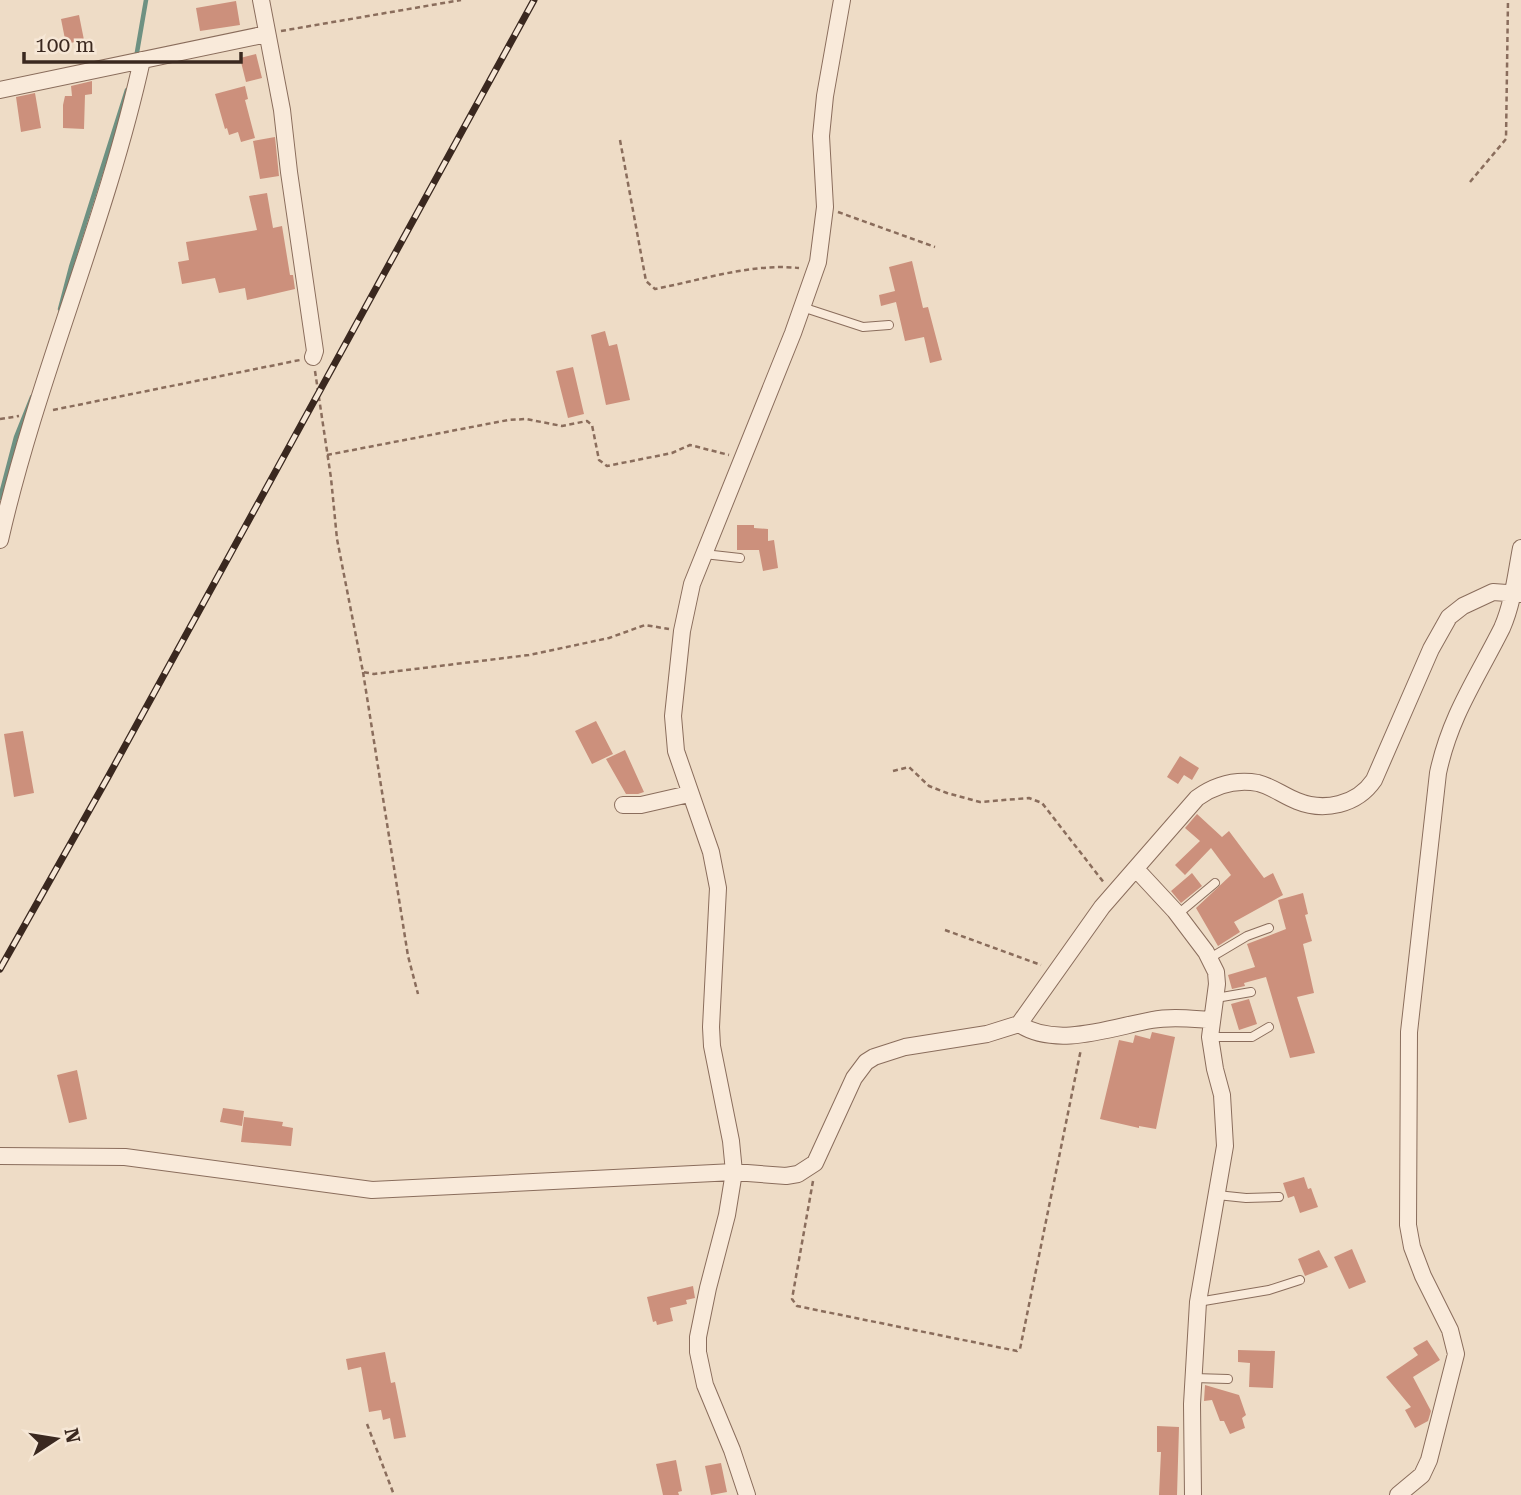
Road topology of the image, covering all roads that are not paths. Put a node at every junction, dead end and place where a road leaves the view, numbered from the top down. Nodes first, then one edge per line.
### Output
1 (261, 0) edge
2 (842, 0) edge
3 (267, 34) junction
4 (142, 60) junction
5 (0, 90) edge
6 (803, 307) junction
7 (889, 325) dead end
8 (313, 357) road end
9 (0, 540) edge
10 (1521, 548) edge
11 (704, 554) junction
12 (740, 558) dead end
13 (1517, 594) edge
14 (689, 794) junction
15 (623, 805) dead end
16 (1136, 869) junction
17 (1215, 883) dead end
18 (1178, 914) junction
19 (1269, 928) dead end
20 (1210, 958) junction
21 (1251, 992) dead end
22 (1216, 998) junction
23 (1212, 1020) junction
24 (1019, 1024) junction
25 (1269, 1027) dead end
26 (1210, 1037) junction
27 (0, 1156) edge
28 (734, 1172) junction
29 (1217, 1195) junction
30 (1279, 1197) dead end
31 (1300, 1280) dead end
32 (1198, 1301) junction
33 (1194, 1378) junction
34 (1228, 1379) dead end
35 (747, 1495) edge
36 (1193, 1495) edge
37 (1398, 1495) edge

1 - 3 street
2 - 6 street
3 - 4 street
3 - 8 street
4 - 5 street
4 - 9 street
6 - 7 lane
6 - 11 street
10 - 13 street
11 - 12 lane
11 - 14 street
13 - 16 street
13 - 37 street
14 - 15 street
14 - 28 street
16 - 18 street
16 - 24 street
17 - 18 lane
18 - 20 street
19 - 20 lane
20 - 22 street
21 - 22 lane
22 - 23 street
23 - 24 street
23 - 26 street
24 - 28 street
25 - 26 lane
26 - 29 street
27 - 28 street
28 - 35 street
29 - 30 lane
29 - 32 street
31 - 32 lane
32 - 33 street
33 - 34 lane
33 - 36 street

